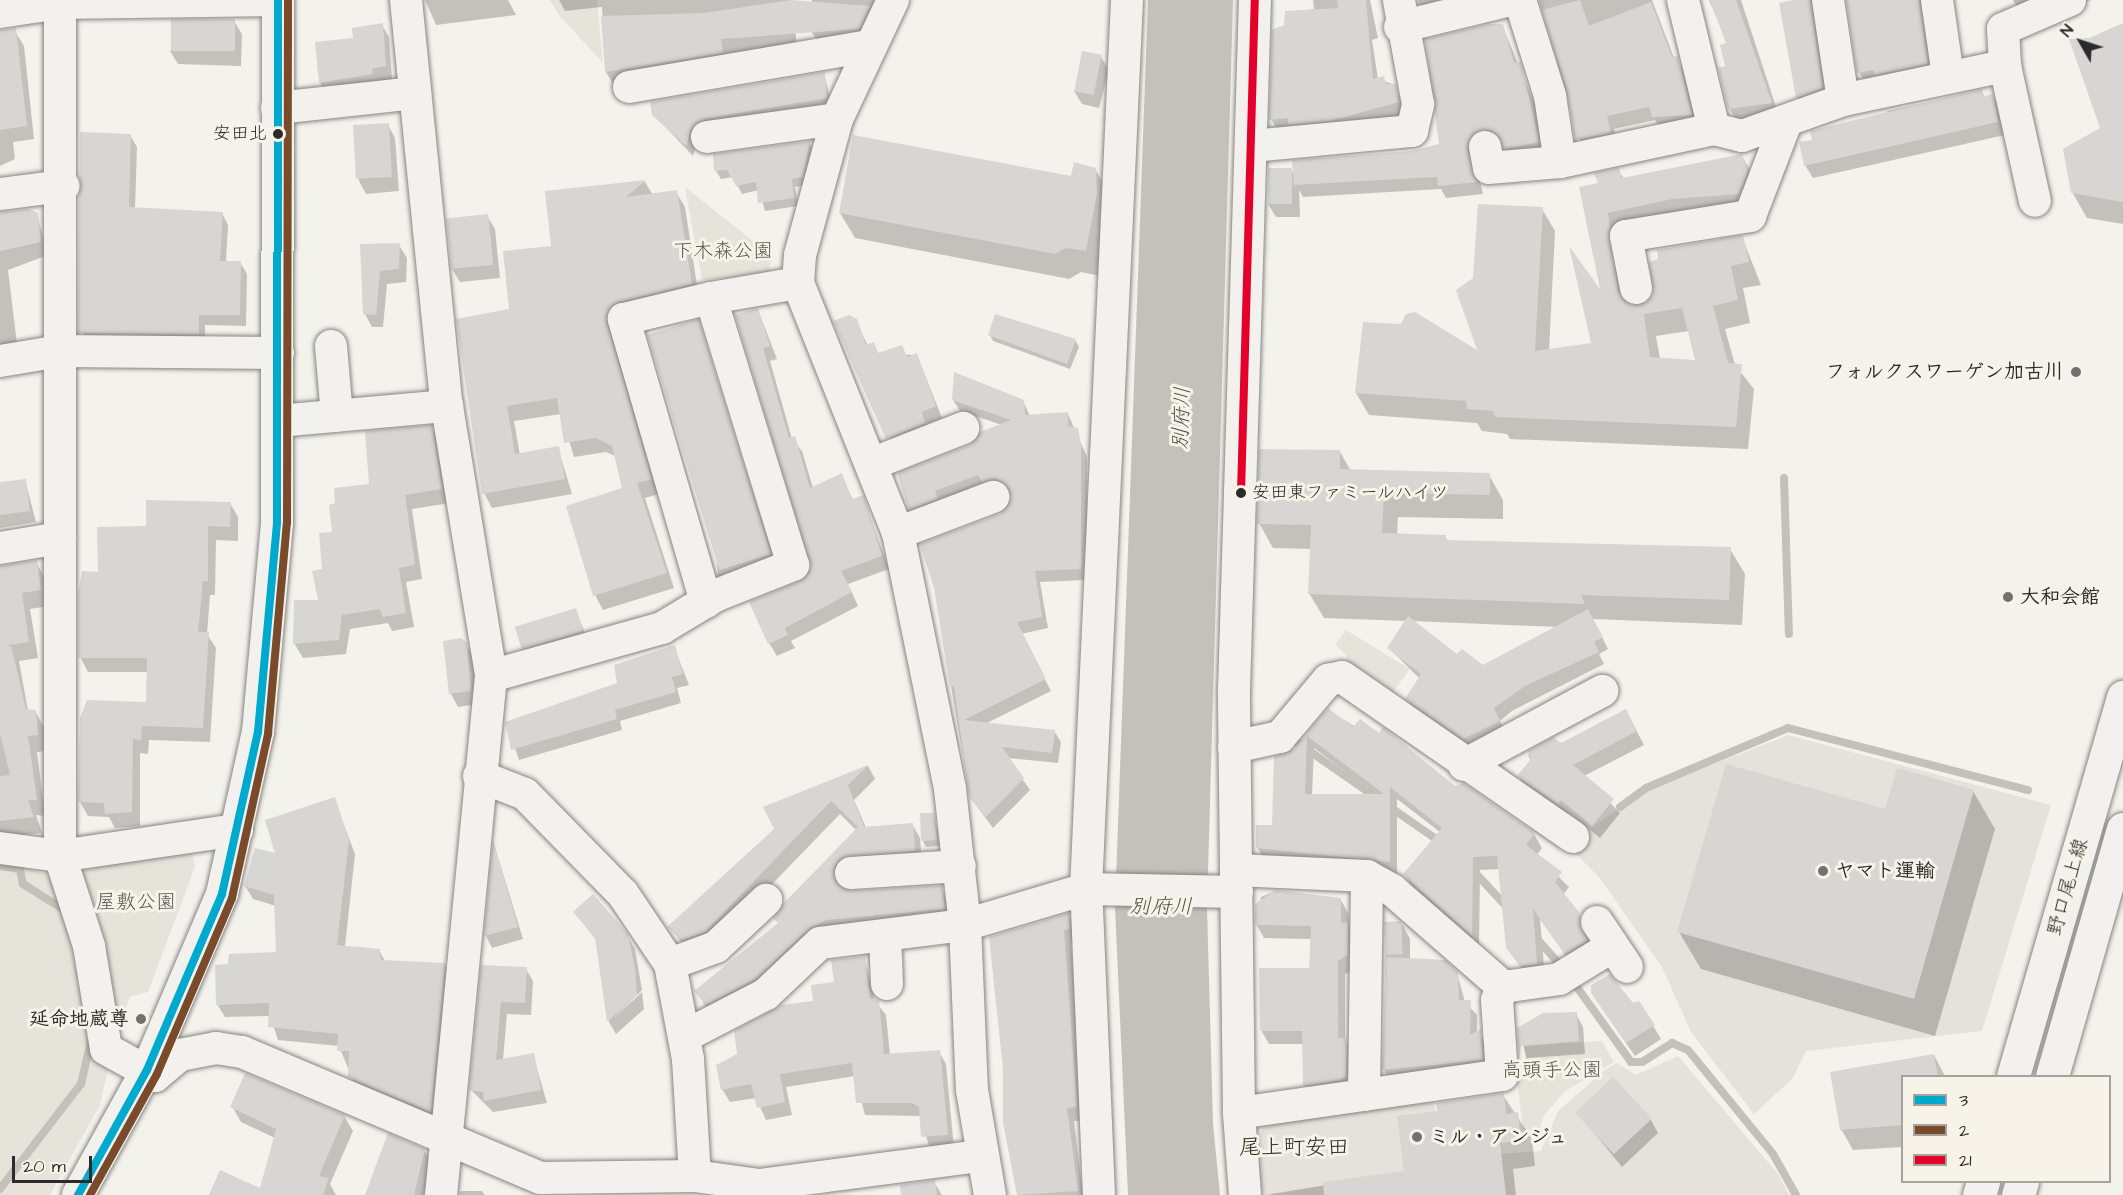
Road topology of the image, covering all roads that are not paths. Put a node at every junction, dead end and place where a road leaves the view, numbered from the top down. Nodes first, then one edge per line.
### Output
1 (278, 0) edge
2 (406, 0) edge
3 (893, 0) edge
4 (1127, 0) edge
5 (1255, 0) edge
6 (1510, 0) edge
7 (1520, 0) edge
8 (1683, 0) edge
9 (1828, 0) edge
10 (1937, 0) edge
11 (2070, 0) edge
12 (60, 2) edge
13 (0, 12) edge
14 (1400, 13) edge
15 (868, 46) junction
16 (2005, 66) junction
17 (1948, 76) junction
18 (629, 87) dead end
19 (415, 93) junction
20 (1843, 100) junction
21 (277, 108) junction
22 (837, 119) junction
23 (1786, 122) junction
24 (1714, 129) junction
25 (707, 137) dead end
26 (1252, 146) junction
27 (1485, 147) dead end
28 (1560, 162) junction
29 (63, 186) junction
30 (0, 194) edge
31 (2035, 201) dead end
32 (798, 283) junction
33 (1636, 288) dead end
34 (711, 298) junction
35 (331, 346) dead end
36 (52, 352) junction
37 (278, 353) junction
38 (0, 361) edge
39 (447, 406) junction
40 (337, 416) junction
41 (278, 421) junction
42 (963, 428) dead end
43 (874, 464) junction
44 (993, 497) dead end
45 (898, 533) junction
46 (51, 540) junction
47 (0, 549) edge
48 (706, 602) junction
49 (491, 676) junction
50 (1602, 691) dead end
51 (2123, 697) edge
52 (1234, 747) junction
53 (1464, 765) junction
54 (479, 776) junction
55 (2123, 829) edge
56 (237, 830) junction
57 (1573, 837) dead end
58 (0, 848) edge
59 (60, 856) junction
60 (960, 866) junction
61 (851, 873) dead end
62 (1367, 876) junction
63 (1237, 881) junction
64 (1086, 889) junction
65 (766, 900) dead end
66 (965, 925) junction
67 (885, 935) junction
68 (1612, 945) dead end
69 (670, 964) junction
70 (887, 984) dead end
71 (1503, 987) junction
72 (685, 1036) junction
73 (147, 1070) junction
74 (2014, 1075) edge
75 (2053, 1075) edge
76 (1364, 1095) junction
77 (1239, 1113) junction
78 (449, 1142) junction
79 (980, 1156) junction
80 (695, 1176) junction
81 (760, 1190) edge
82 (78, 1195) edge
83 (441, 1195) edge
84 (990, 1195) edge
85 (1099, 1195) edge
86 (1245, 1195) edge

1 - 12 street
1 - 21 street
2 - 19 street
3 - 15 street
4 - 64 street
5 - 26 street
6 - 14 street
7 - 28 street
8 - 24 street
9 - 20 street
10 - 17 street
11 - 16 street
12 - 13 street
12 - 29 street
14 - 26 street
15 - 18 street
15 - 22 street
16 - 17 street
16 - 31 street
17 - 20 street
19 - 21 street
19 - 39 street
20 - 23 street
21 - 37 street
22 - 25 street
22 - 32 street
23 - 24 street
23 - 33 street
24 - 28 street
26 - 52 street
27 - 28 street
29 - 30 street
29 - 36 street
32 - 34 street
32 - 43 street
34 - 48 street
34 - 48 street
35 - 40 street
36 - 37 street
36 - 38 street
36 - 46 street
37 - 41 street
39 - 40 street
39 - 49 street
40 - 41 street
41 - 56 street
42 - 43 street
43 - 45 street
44 - 45 street
45 - 60 street
46 - 47 street
46 - 59 street
48 - 49 street
49 - 54 street
50 - 53 street
51 - 74 main road, 野口尾上線
52 - 53 street
52 - 63 street
53 - 57 street
54 - 69 street
54 - 78 street
55 - 75 main road, 野口尾上線
56 - 59 street
56 - 73 street
58 - 59 street
59 - 73 street
60 - 61 street
60 - 66 street
62 - 63 street
62 - 71 street
62 - 76 street
63 - 64 street
63 - 77 street
64 - 66 street
64 - 85 street
65 - 69 street
66 - 67 street
66 - 79 street
67 - 70 street
67 - 72 street
68 - 71 street
69 - 72 street
71 - 76 street
72 - 80 street
73 - 78 street
73 - 82 street
76 - 77 street
77 - 86 street
78 - 80 street
78 - 83 street
79 - 81 street
79 - 84 street
80 - 81 street

